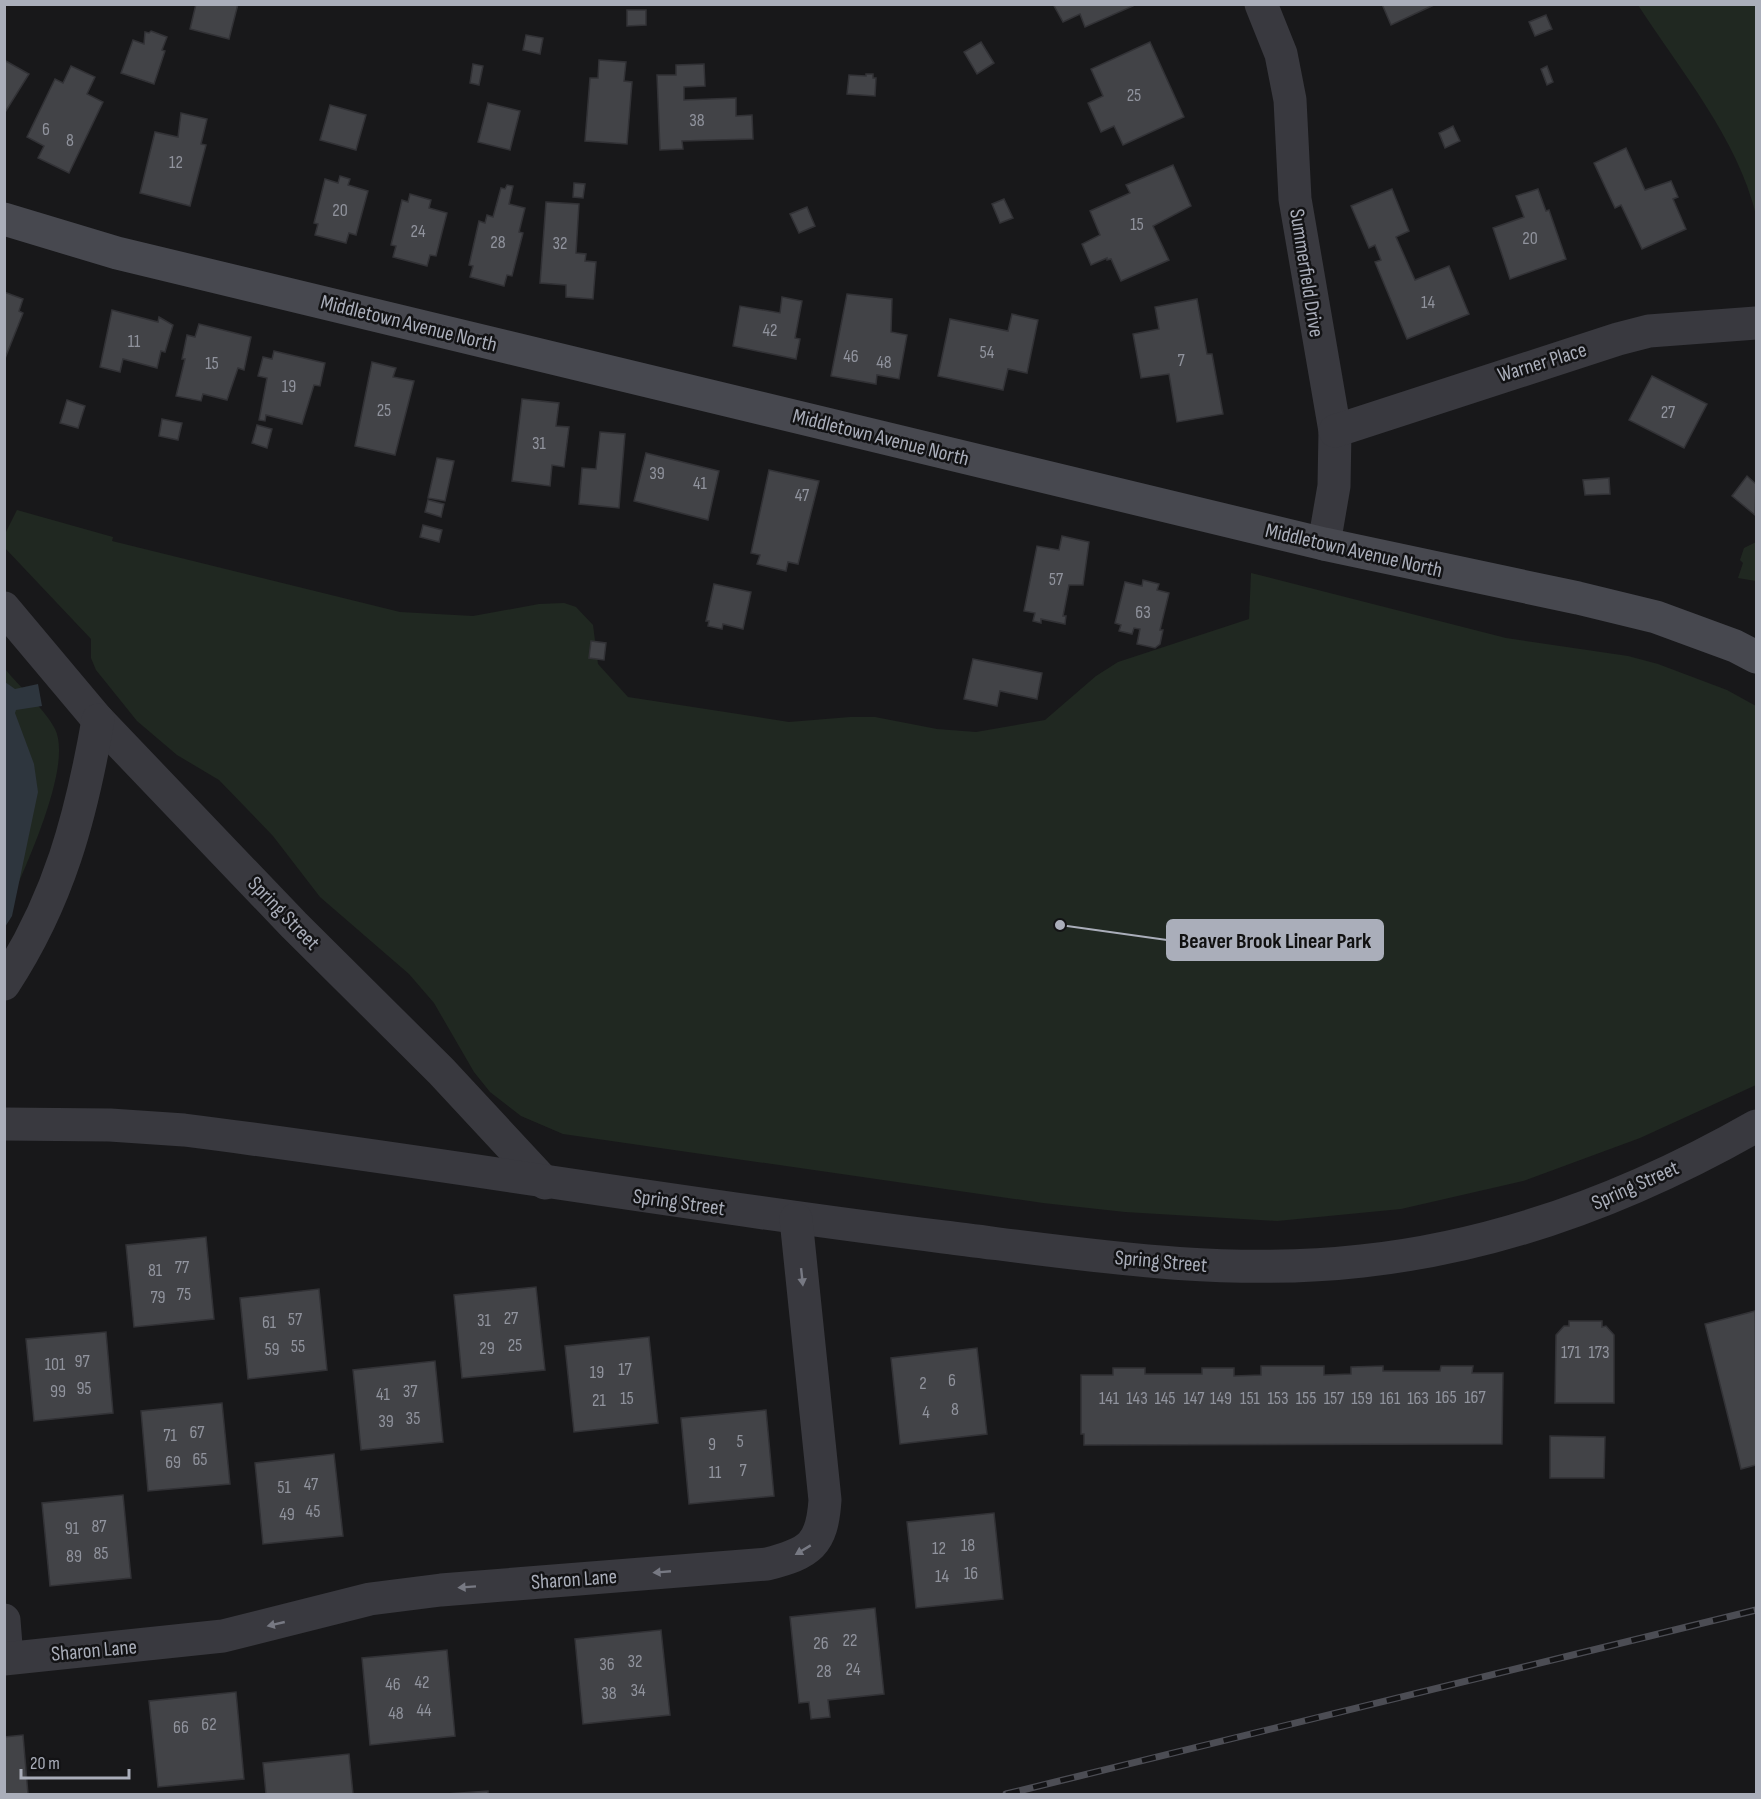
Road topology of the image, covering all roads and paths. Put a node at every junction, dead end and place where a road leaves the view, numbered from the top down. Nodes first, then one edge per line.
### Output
1 (1261, 4) edge
2 (4, 219) edge
3 (1756, 323) edge
4 (1335, 431) junction
5 (1323, 544) junction
6 (4, 608) edge
7 (1746, 651) edge
8 (98, 720) junction
9 (4, 984) edge
10 (4, 1124) edge
11 (1756, 1126) edge
12 (545, 1183) junction
13 (796, 1219) junction
14 (4, 1620) edge
15 (6, 1658) edge

1 - 4 street, Summerfield Drive
2 - 5 street, Middletown Avenue North
3 - 4 street, Warner Place
4 - 5 street, Summerfield Drive
5 - 7 street, Middletown Avenue North
6 - 8 street, Spring Street
8 - 9 street
8 - 12 street, Spring Street
10 - 12 street, Spring Street
11 - 13 street, Spring Street
12 - 13 street, Spring Street
13 -> 15 street, Sharon Lane
14 - 15 street, Sharon Lane

